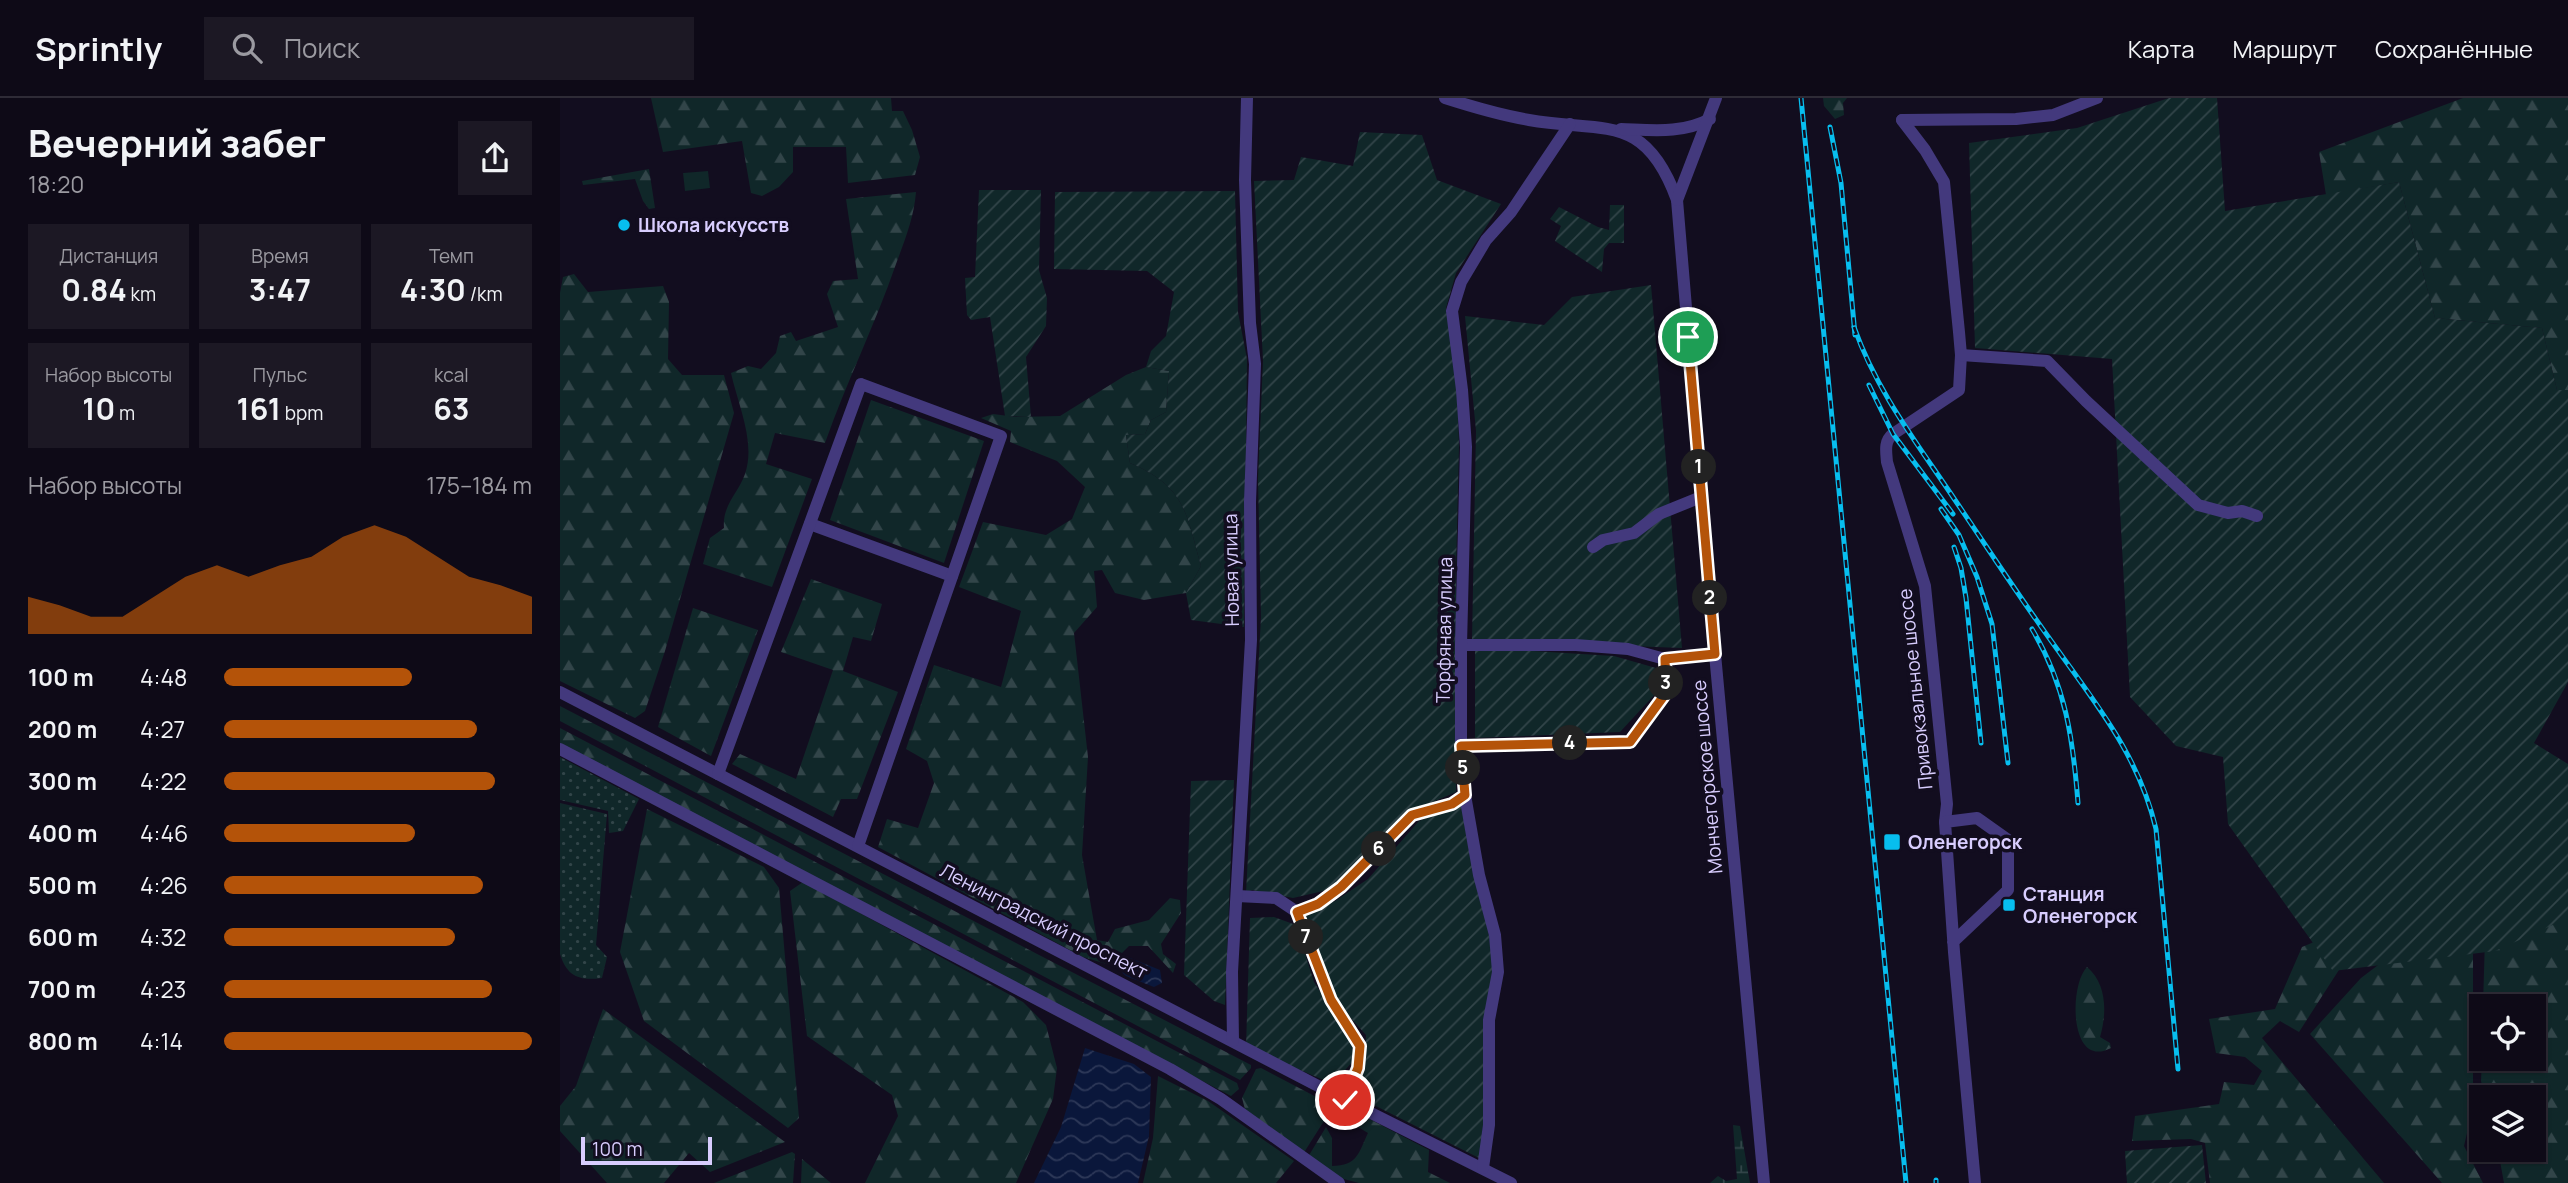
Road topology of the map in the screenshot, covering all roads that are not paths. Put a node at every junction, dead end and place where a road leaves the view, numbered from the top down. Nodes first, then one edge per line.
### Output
1 (1247, 98) edge
2 (1445, 98) edge
3 (1716, 98) edge
4 (2097, 98) edge
5 (1710, 119) junction
6 (1570, 124) junction
7 (1613, 128) junction
8 (1677, 200) junction
9 (1961, 355) junction
10 (1701, 497) junction
11 (2257, 516) dead end
12 (810, 524) junction
13 (1593, 547) dead end
14 (952, 576) junction
15 (1461, 645) junction
16 (1715, 654) junction
17 (1665, 659) junction
18 (560, 692) edge
19 (1461, 746) junction
20 (560, 749) edge
21 (718, 774) junction
22 (1465, 795) junction
23 (1945, 822) junction
24 (858, 846) junction
25 (1237, 896) junction
26 (1297, 912) junction
27 (1953, 942) junction
28 (1233, 1041) junction
29 (1345, 1100) junction
30 (1483, 1168) junction
31 (1339, 1183) edge
32 (1511, 1183) edge
33 (1764, 1183) edge
34 (1975, 1183) edge

1 - 25 street, Новая улица
2 - 6 street
3 - 5 street
4 - 9 street
5 - 7 street
5 - 8 street
6 - 7 street
6 - 15 street, Торфяная улица
7 - 8 street
8 - 10 street, Мончегорское шоссе
9 - 11 street
9 - 23 street, Привокзальное шоссе
10 - 13 street
10 - 16 street, Мончегорское шоссе
12 - 14 street
12 - 14 street
12 - 21 street
14 - 24 street
15 - 17 street
15 - 19 street, Торфяная улица
16 - 17 street
16 - 33 street, Мончегорское шоссе
17 - 19 street
18 - 21 street, Ленинградский проспект
19 - 22 street, Торфяная улица
20 - 31 street
21 - 24 street, Ленинградский проспект
22 - 26 street
22 - 30 street, Торфяная улица
23 - 27 street, Привокзальное шоссе
23 - 27 street
24 - 28 street, Ленинградский проспект
25 - 26 street
25 - 28 street, Новая улица
26 - 29 street
27 - 34 street, Привокзальное шоссе
28 - 29 street, Ленинградский проспект
29 - 30 street, Ленинградский проспект
30 - 32 street, Ленинградский проспект

